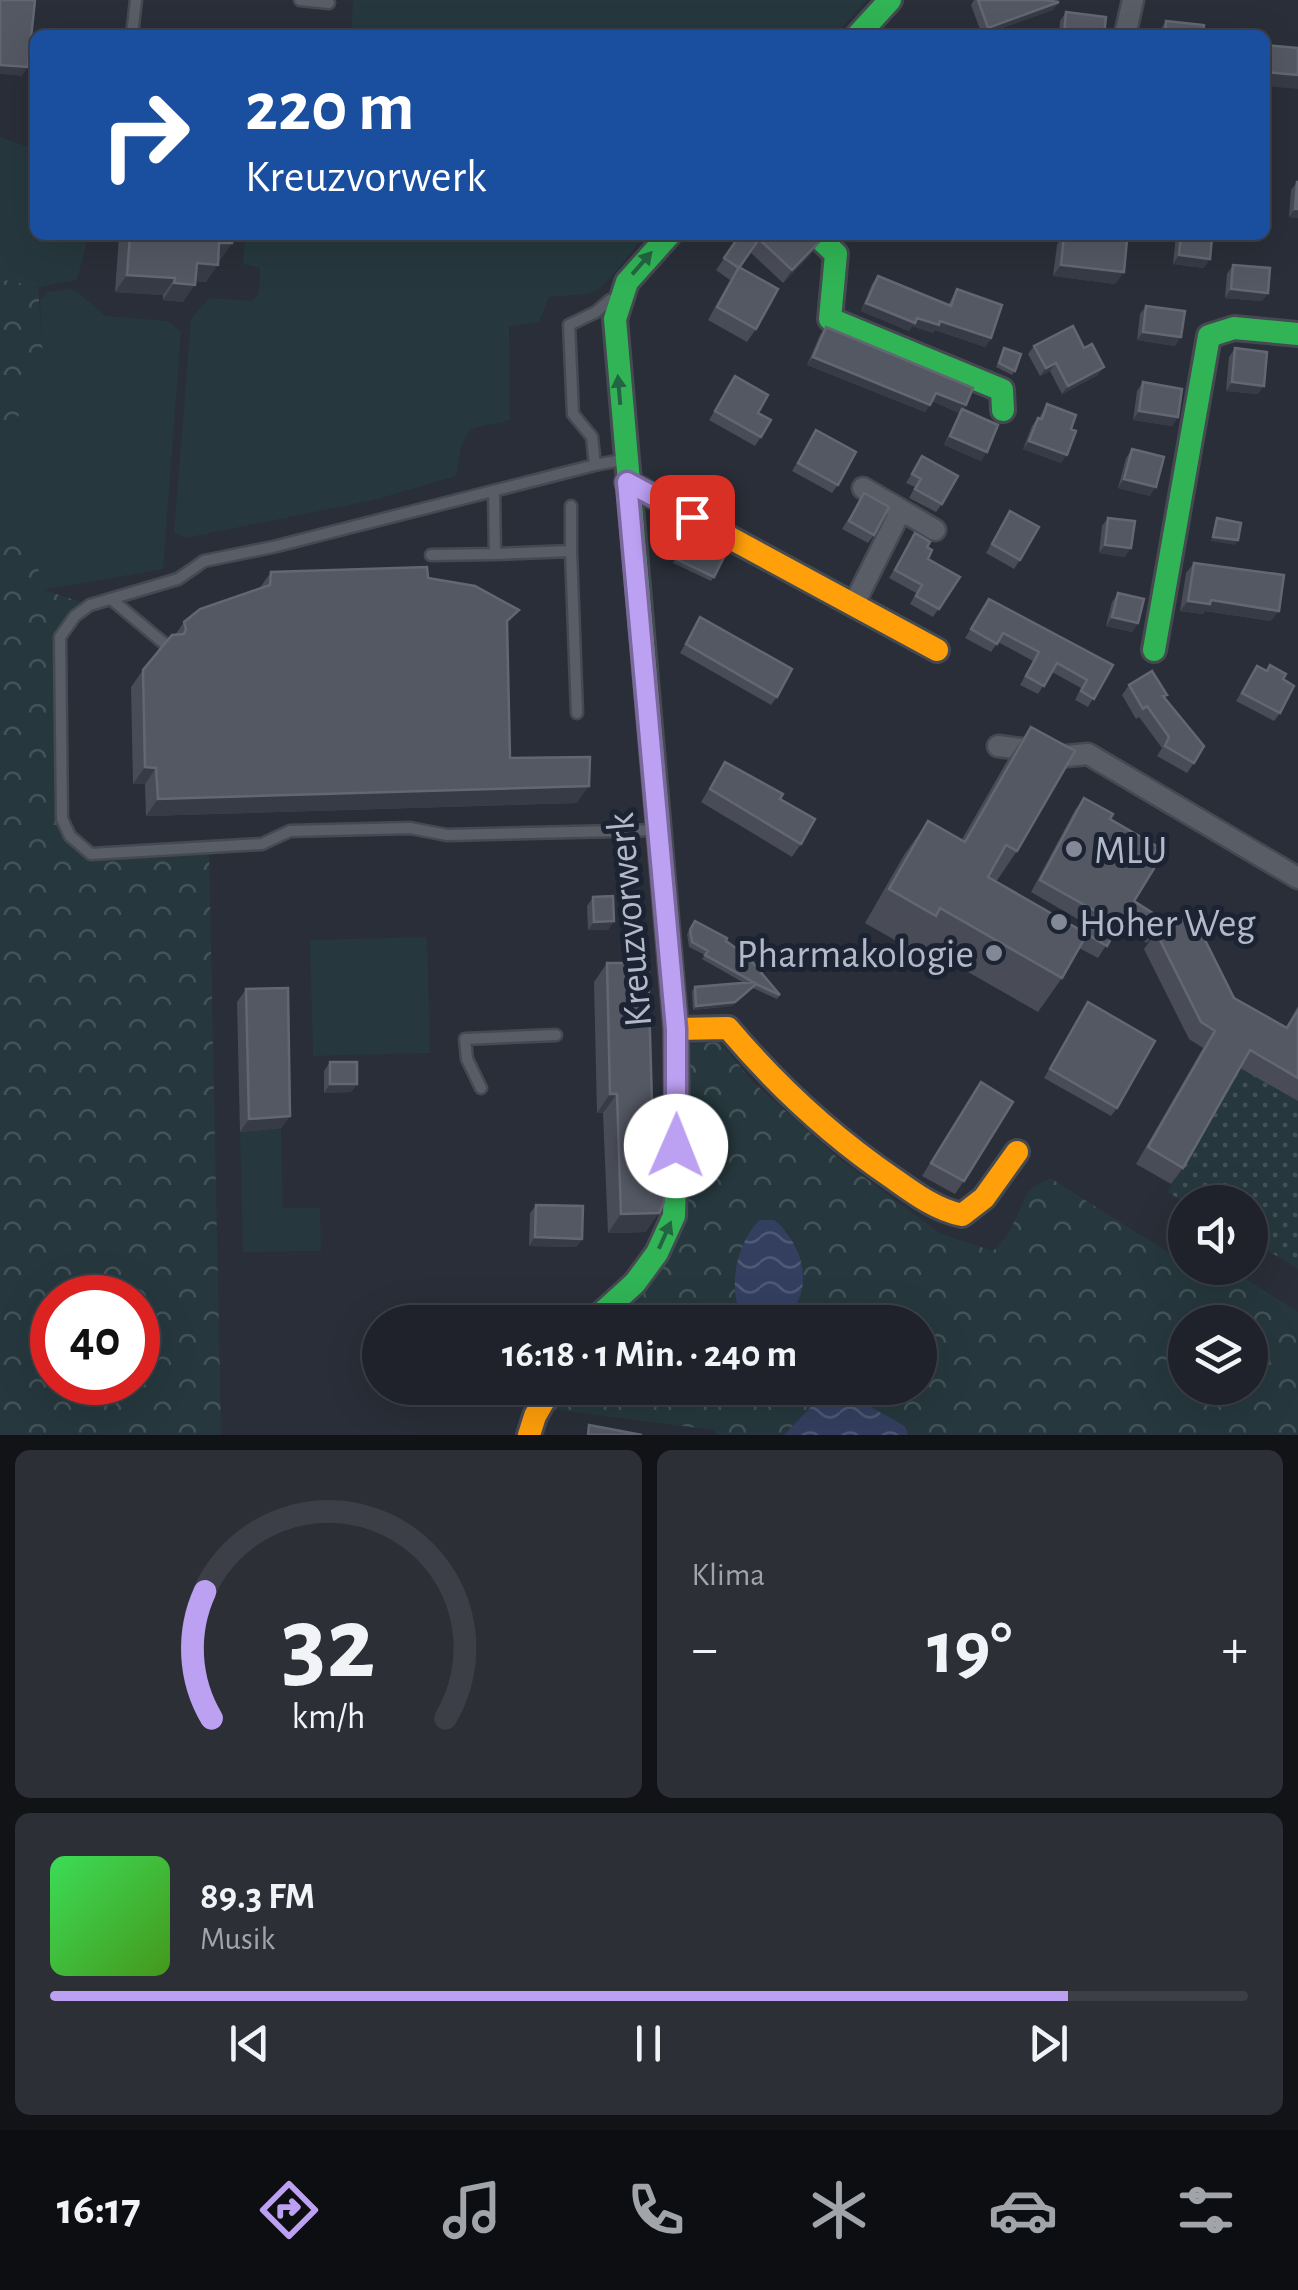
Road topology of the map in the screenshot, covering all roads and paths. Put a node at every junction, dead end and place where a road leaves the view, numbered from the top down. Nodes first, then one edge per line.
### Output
1 (136, 0) edge
2 (300, 0) edge
3 (890, 0) edge
4 (1133, 0) edge
5 (329, 3) dead end
6 (133, 30) edge
7 (863, 30) edge
8 (1125, 30) edge
9 (664, 240) edge
10 (821, 240) edge
11 (619, 293) junction
12 (1298, 334) edge
13 (1003, 410) dead end
14 (594, 464) junction
15 (626, 471) junction
16 (863, 488) dead end
17 (494, 492) junction
18 (571, 506) dead end
19 (901, 510) junction
20 (935, 530) dead end
21 (571, 551) junction
22 (495, 554) junction
23 (431, 555) dead end
24 (112, 599) junction
25 (854, 604) junction
26 (166, 644) edge
27 (937, 650) dead end
28 (1154, 650) dead end
29 (577, 713) dead end
30 (998, 746) dead end
31 (659, 830) junction
32 (1298, 878) edge
33 (676, 1029) junction
34 (556, 1035) dead end
35 (481, 1088) dead end
36 (1017, 1152) dead end
37 (609, 1305) edge
38 (541, 1405) edge
39 (530, 1435) edge

1 - 6 lane
2 - 5 lane
3 - 7 street
4 - 8 street
11 -> 9 street
10 - 13 street
11 - 14 lane
15 -> 11 street, Kreuzvorwerk
12 - 28 street
14 - 15 lane
14 - 17 lane
15 - 25 street
15 - 31 street, Kreuzvorwerk
16 - 19 street
17 - 22 lane
17 - 24 lane
18 - 21 lane
19 - 20 street
19 - 25 street
21 - 22 lane
21 - 29 lane
22 - 23 lane
24 - 26 lane
24 - 31 lane
25 - 27 street
30 - 32 street
31 - 33 street, Kreuzvorwerk
33 - 36 street
37 -> 33 street, Kreuzvorwerk
34 - 35 lane
38 - 39 street

